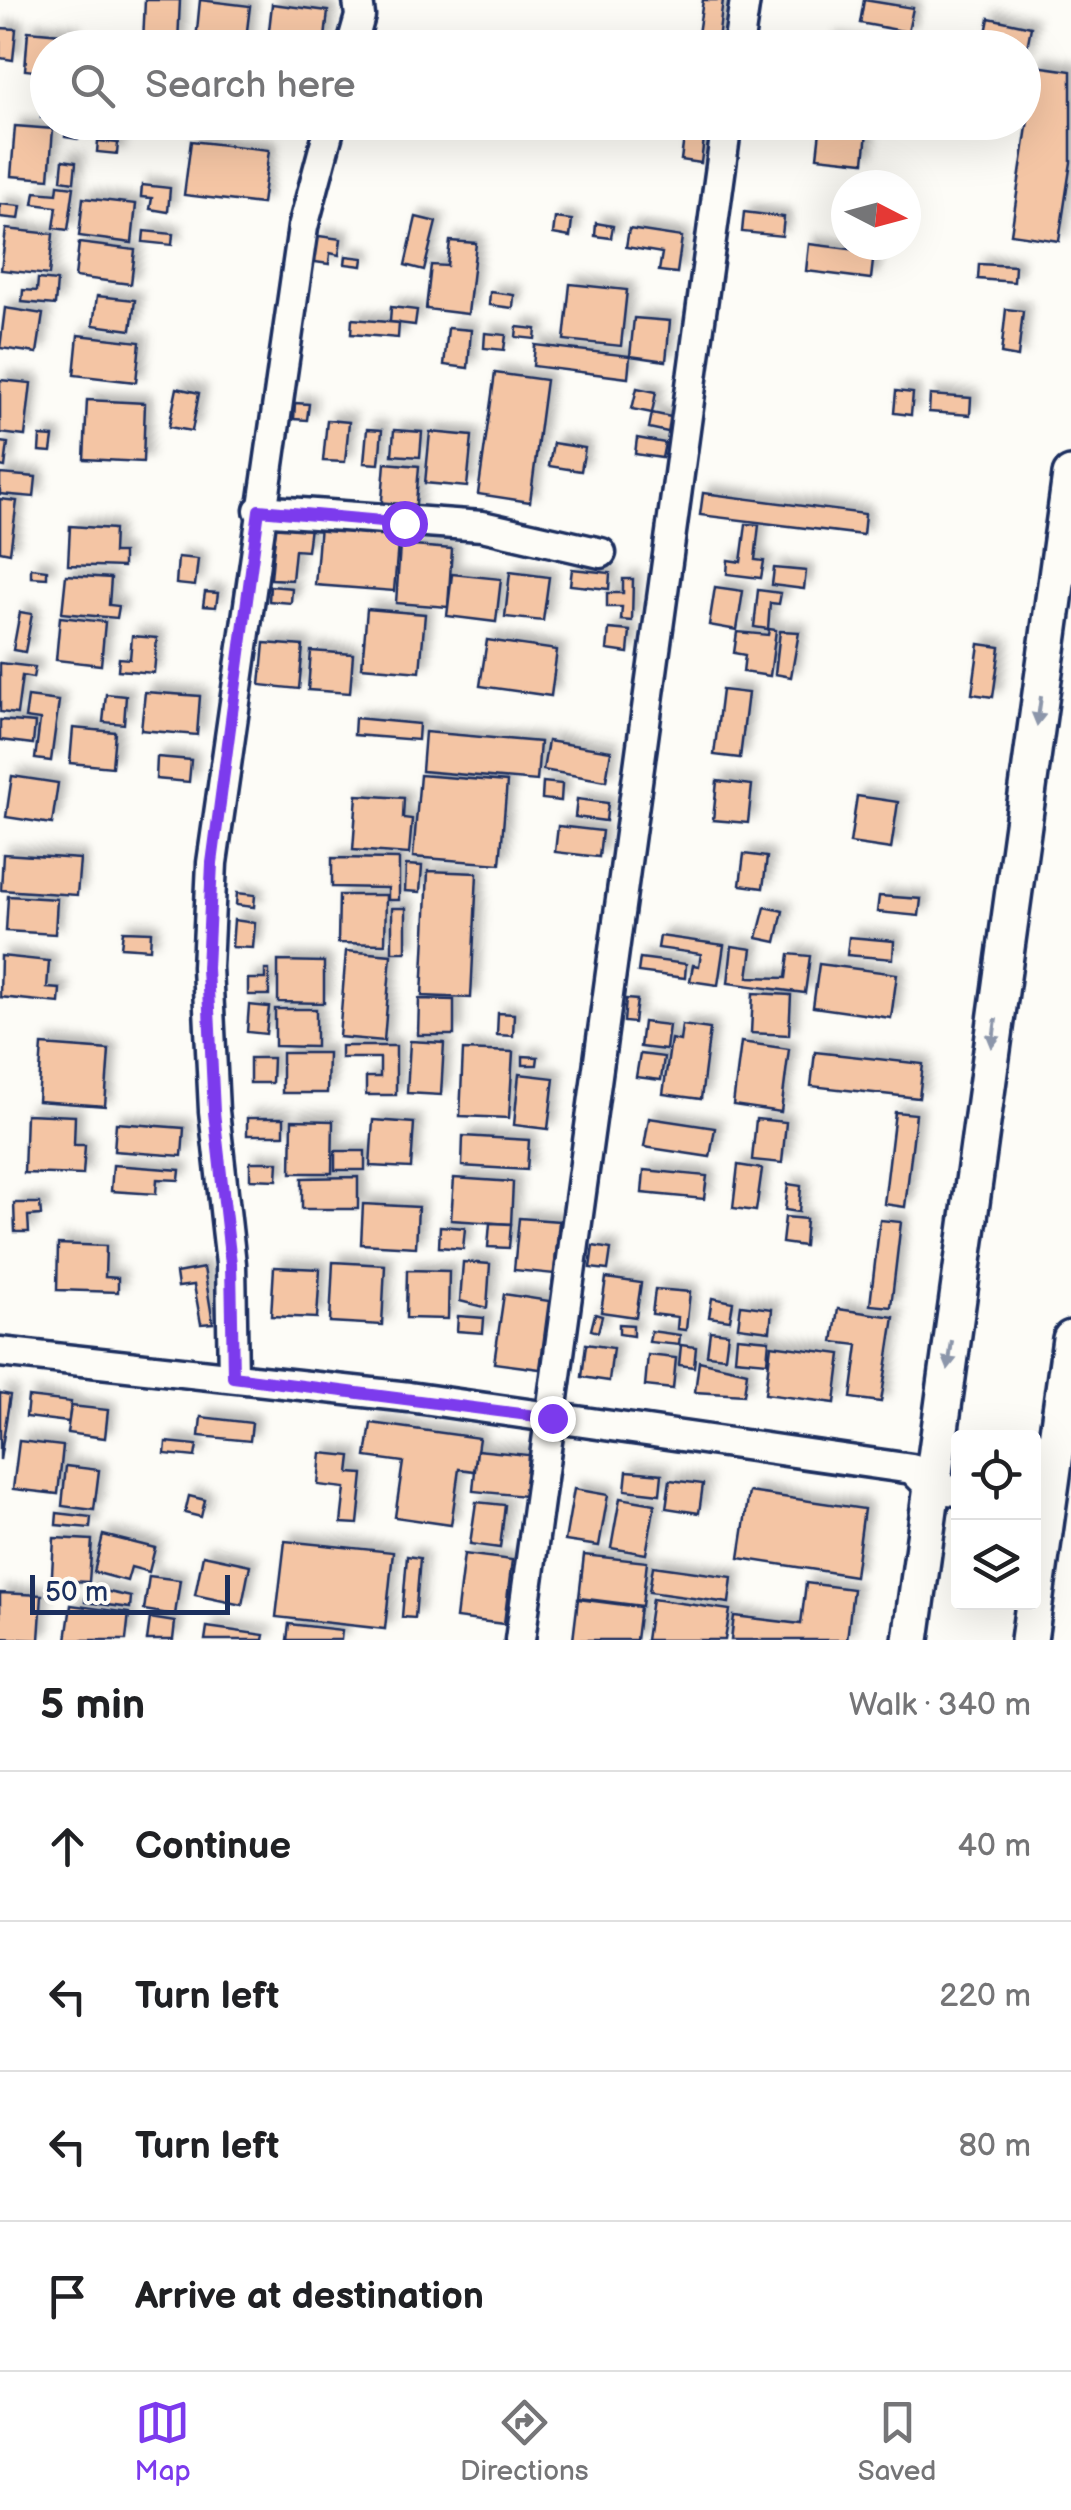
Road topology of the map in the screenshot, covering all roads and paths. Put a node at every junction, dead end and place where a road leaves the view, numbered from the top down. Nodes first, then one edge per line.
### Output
1 (358, 0) edge
2 (745, 0) edge
3 (356, 30) edge
4 (741, 30) edge
5 (326, 140) edge
6 (724, 140) edge
7 (1071, 476) edge
8 (259, 510) junction
9 (601, 553) dead end
10 (1071, 1339) edge
11 (0, 1352) edge
12 (233, 1377) junction
13 (552, 1418) junction
14 (939, 1471) edge
15 (1052, 1487) edge
16 (520, 1640) edge
17 (911, 1640) edge
18 (1030, 1640) edge

1 - 3 street
2 - 4 street
5 - 8 street
6 - 13 street
7 -> 14 main road
8 - 9 street
8 - 12 street
10 - 15 main road
11 - 12 street
12 - 13 street
13 - 14 street
13 - 16 street
14 - 17 main road
15 - 18 main road

